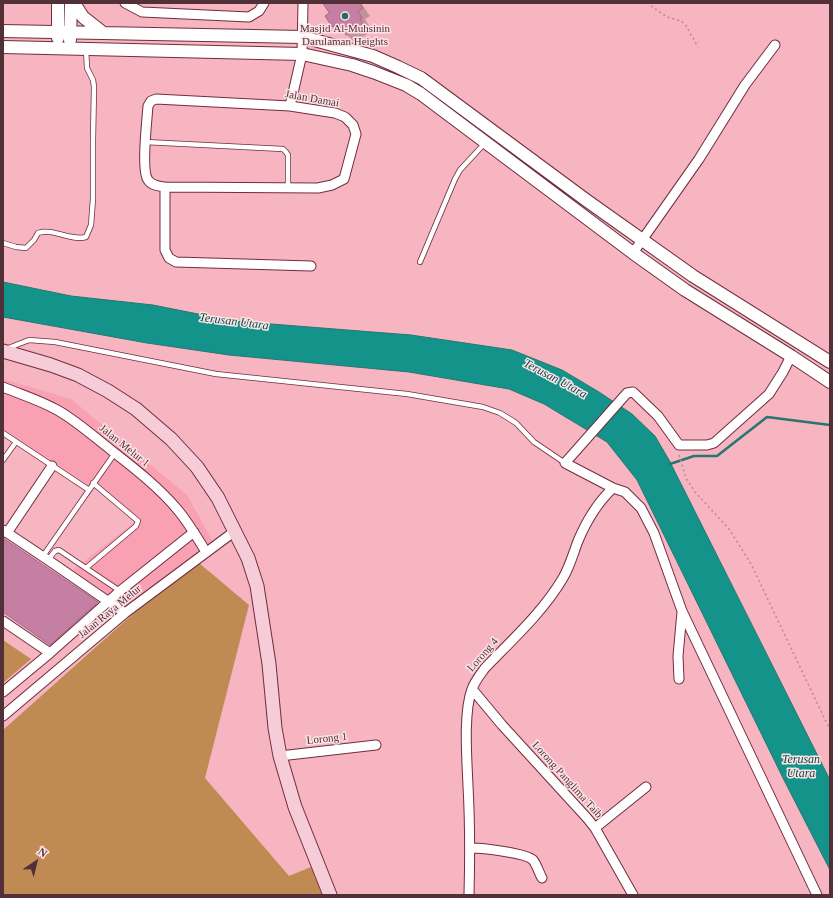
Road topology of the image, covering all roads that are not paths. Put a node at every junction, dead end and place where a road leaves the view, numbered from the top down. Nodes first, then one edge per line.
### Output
1 (58, 3) edge
2 (71, 3) edge
3 (74, 3) edge
4 (125, 3) edge
5 (264, 3) edge
6 (303, 3) edge
7 (3, 31) edge
8 (58, 32) junction
9 (70, 32) junction
10 (102, 32) junction
11 (302, 37) junction
12 (775, 46) dead end
13 (3, 47) edge
14 (64, 47) junction
15 (86, 48) junction
16 (302, 54) junction
17 (290, 106) junction
18 (145, 142) junction
19 (486, 142) junction
20 (165, 187) junction
21 (288, 187) junction
22 (642, 240) junction
23 (3, 243) edge
24 (633, 253) junction
25 (420, 262) dead end
26 (311, 266) dead end
27 (3, 351) edge
28 (791, 356) junction
29 (830, 362) edge
30 (830, 382) edge
31 (3, 388) edge
32 (3, 434) edge
33 (16, 442) junction
34 (114, 453) junction
35 (3, 460) edge
36 (566, 461) junction
37 (52, 466) junction
38 (93, 484) junction
39 (613, 488) junction
40 (88, 490) junction
41 (235, 531) junction
42 (5, 532) edge
43 (194, 532) junction
44 (206, 552) junction
45 (46, 558) junction
46 (86, 568) junction
47 (120, 591) junction
48 (109, 602) junction
49 (682, 611) junction
50 (125, 613) junction
51 (3, 621) edge
52 (50, 653) junction
53 (679, 679) dead end
54 (472, 689) junction
55 (3, 692) edge
56 (3, 716) edge
57 (376, 745) dead end
58 (280, 756) junction
59 (646, 787) dead end
60 (595, 828) junction
61 (471, 848) junction
62 (542, 878) dead end
63 (330, 895) edge
64 (469, 895) edge
65 (633, 895) edge
66 (817, 895) edge

1 - 8 street
2 - 9 street
3 - 10 street
4 - 5 street
6 - 11 street
7 - 8 street
8 - 9 street
8 - 14 street
9 - 10 street
9 - 14 street
10 - 11 street
11 - 16 street
11 - 22 street
12 - 22 street
13 - 14 street
14 - 15 street
15 - 16 street
15 - 23 lane
16 - 17 street
16 - 19 street
17 - 18 street, Jalan Damai
17 - 21 street, Jalan Damai
18 - 20 street, Jalan Damai
18 - 21 lane
19 - 24 street
19 - 25 lane
20 - 21 street, Jalan Damai
20 - 26 street
22 - 24 street
22 - 29 street
24 - 28 street
27 - 36 lane
27 - 41 main road
28 - 30 street
28 - 36 street
31 - 34 street, Jalan Melur 1
32 - 33 lane
33 - 35 lane
33 - 37 lane
34 - 38 lane
34 - 43 street, Jalan Melur 1
36 - 39 street
37 - 40 lane
37 - 42 street
38 - 40 lane
38 - 46 lane
39 - 49 street
39 - 54 street, Lorong 4
40 - 45 lane
41 - 44 street, Jalan Raya Melur
41 - 58 main road
42 - 45 street
43 - 44 street, Jalan Melur 1
43 - 47 street
44 - 50 street, Jalan Raya Melur
45 - 46 lane
45 - 48 street
46 - 47 lane
47 - 48 street
48 - 50 street
48 - 52 street
49 - 53 street
49 - 66 street
50 - 56 street, Jalan Raya Melur
51 - 52 street
52 - 55 street
54 - 60 street, Lorong Panglima Taib
54 - 61 street, Lorong 4
57 - 58 street, Lorong 1
58 - 63 main road
59 - 60 street
60 - 65 street, Lorong Panglima Taib
61 - 62 street
61 - 64 street, Lorong 4

